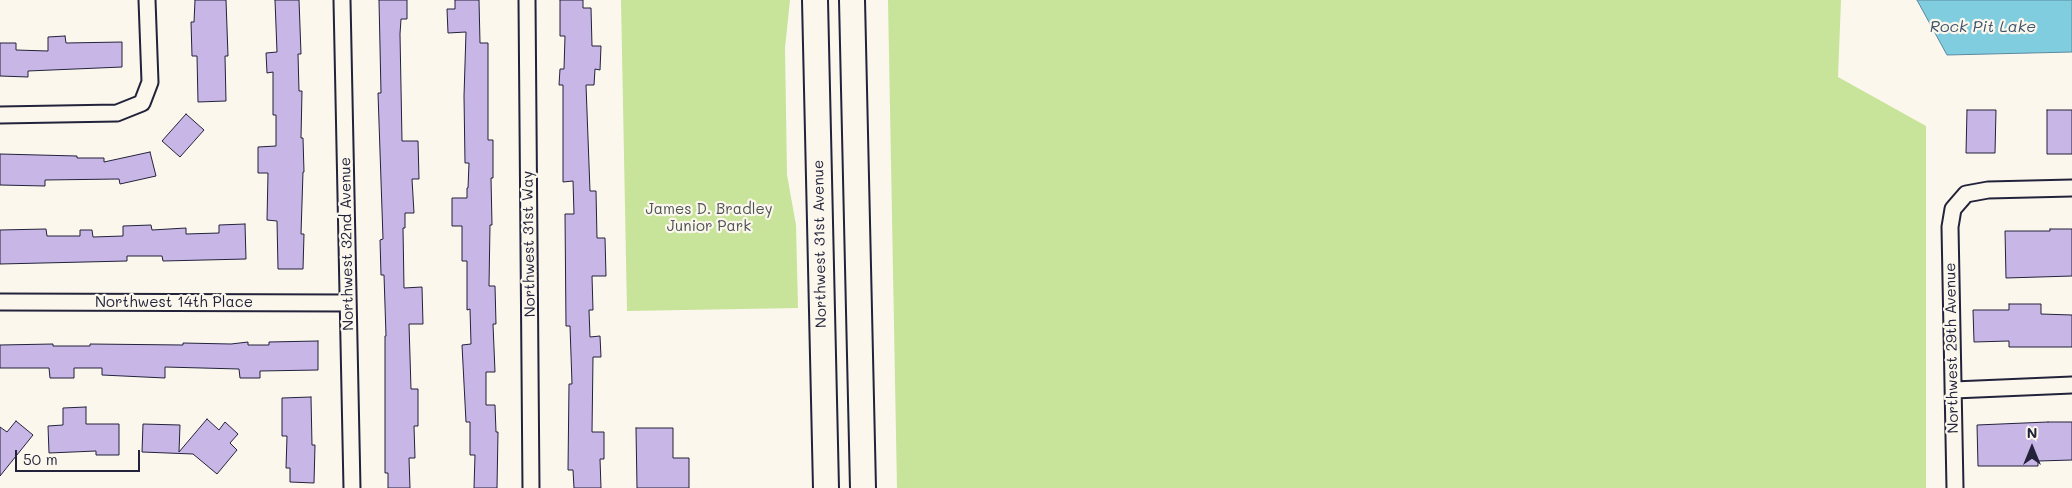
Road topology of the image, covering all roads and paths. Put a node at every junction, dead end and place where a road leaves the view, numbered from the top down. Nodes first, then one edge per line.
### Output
1 (147, 0) edge
2 (342, 0) edge
3 (527, 0) edge
4 (815, 0) edge
5 (852, 0) edge
6 (0, 115) edge
7 (2072, 188) edge
8 (0, 302) edge
9 (348, 303) junction
10 (2072, 385) edge
11 (1954, 390) junction
12 (352, 488) edge
13 (531, 488) edge
14 (826, 488) edge
15 (863, 488) edge
16 (1955, 488) edge

1 - 6 street
2 - 9 street, Northwest 32nd Avenue
3 - 13 street, Northwest 31st Way
4 - 14 main road, Northwest 31st Avenue
5 - 15 main road
7 - 11 street, Northwest 29th Avenue
8 - 9 street, Northwest 14th Place
9 - 12 street, Northwest 32nd Avenue
10 - 11 street
11 - 16 street, Northwest 29th Avenue

